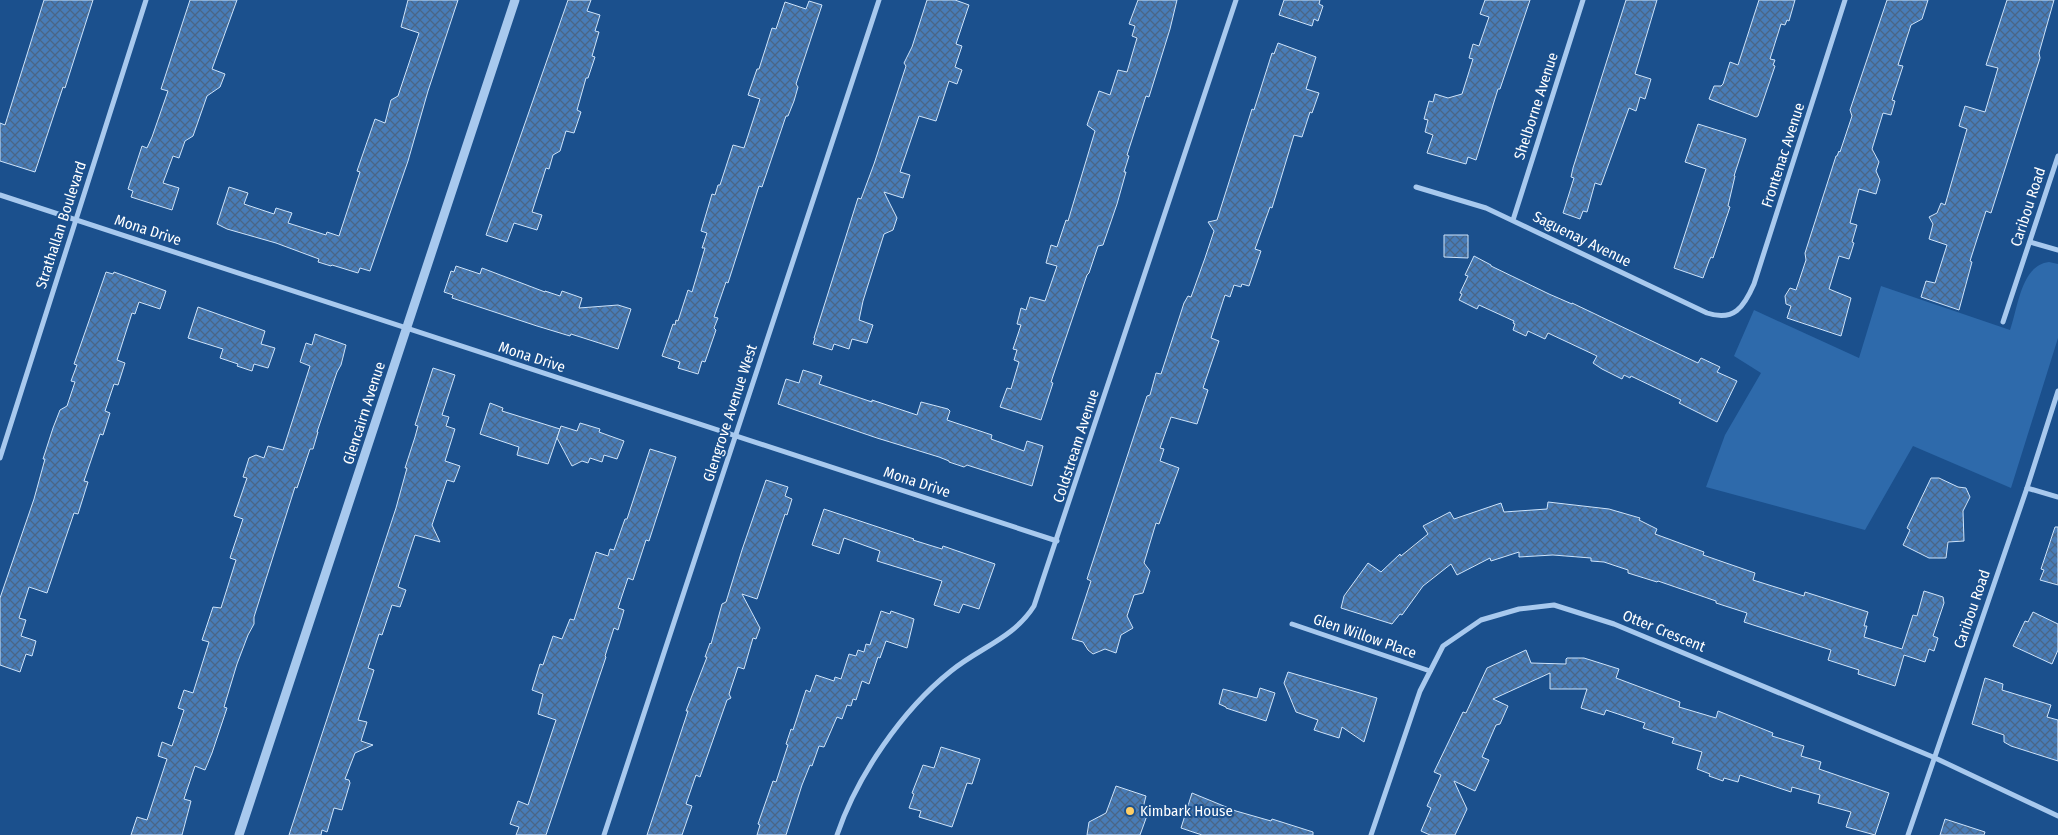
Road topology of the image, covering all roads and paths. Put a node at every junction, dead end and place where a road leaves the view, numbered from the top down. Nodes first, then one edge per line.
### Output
1 (146, 0) edge
2 (515, 0) edge
3 (879, 0) edge
4 (1236, 0) edge
5 (1583, 0) edge
6 (1845, 0) edge
7 (2058, 156) edge
8 (1416, 187) dead end
9 (0, 194) edge
10 (76, 220) junction
11 (1513, 220) junction
12 (2030, 242) junction
13 (2058, 250) edge
14 (1735, 313) joint
15 (2003, 322) dead end
16 (406, 329) junction
17 (2058, 391) edge
18 (735, 436) junction
19 (0, 458) edge
20 (2027, 488) junction
21 (2058, 497) edge
22 (1057, 541) junction
23 (1292, 624) dead end
24 (1430, 671) junction
25 (1934, 757) junction
26 (2058, 816) edge
27 (239, 835) edge
28 (604, 835) edge
29 (838, 835) edge
30 (1371, 835) edge
31 (1908, 835) edge

1 - 10 street, Strathallan Boulevard
2 - 16 street, Glencairn Avenue
3 - 18 street, Glengrove Avenue West
4 - 22 street, Coldstream Avenue
5 - 11 street, Shelborne Avenue
6 - 14 street, Frontenac Avenue
7 - 12 street, Caribou Road
8 - 11 street, Saguenay Avenue
9 - 10 street, Mona Drive
10 - 16 street, Mona Drive
10 - 19 street, Strathallan Boulevard
11 - 14 street, Saguenay Avenue
12 - 13 street
12 - 15 street, Caribou Road
16 - 18 street, Mona Drive
16 - 27 street, Glencairn Avenue
17 - 20 street, Caribou Road
18 - 22 street, Mona Drive
18 - 28 street, Glengrove Avenue West
20 - 21 street
20 - 25 street, Caribou Road
22 - 29 street, Coldstream Avenue
23 - 24 street, Glen Willow Place
24 - 25 street, Otter Crescent
24 - 30 street, Otter Crescent
25 - 26 street, Otter Crescent
25 - 31 street, Caribou Road

